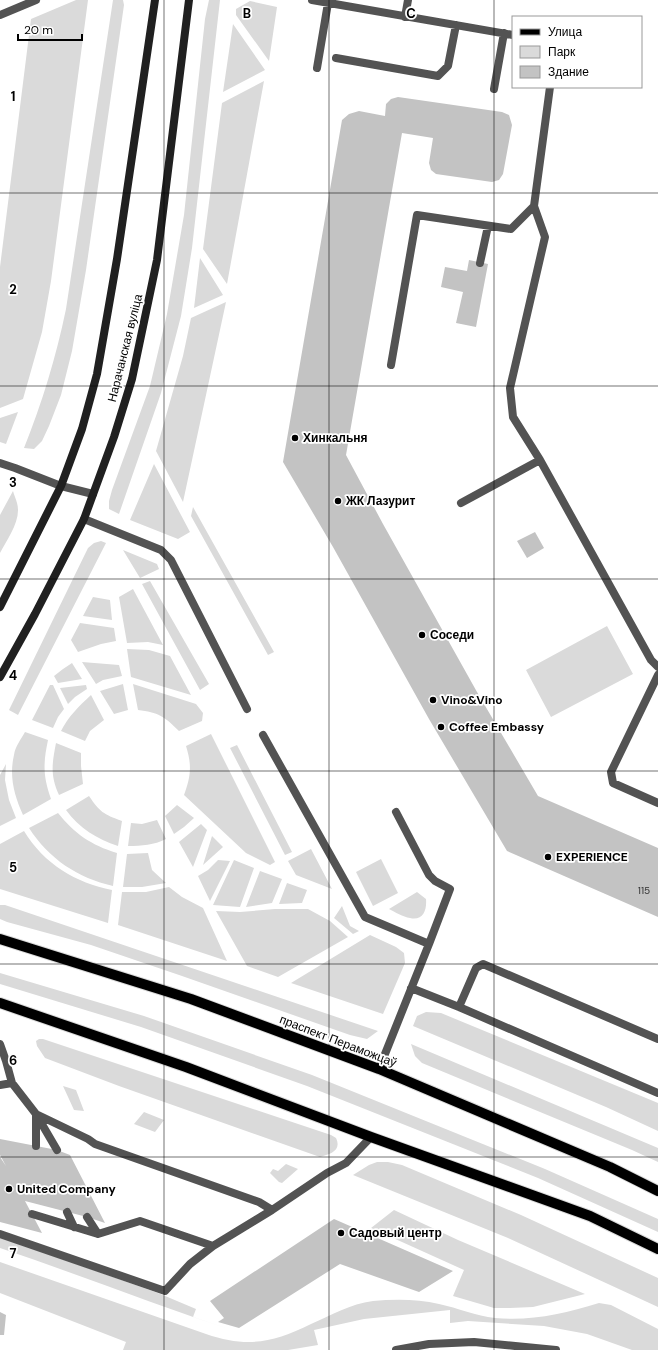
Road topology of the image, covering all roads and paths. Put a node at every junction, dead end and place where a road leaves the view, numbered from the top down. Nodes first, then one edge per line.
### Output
1 (36, 0) edge
2 (155, 0) edge
3 (189, 0) edge
4 (312, 0) edge
5 (408, 0) edge
6 (328, 3) junction
7 (0, 15) edge
8 (405, 17) junction
9 (456, 25) junction
10 (504, 33) junction
11 (512, 35) edge
12 (336, 58) dead end
13 (317, 68) dead end
14 (550, 88) edge
15 (494, 89) dead end
16 (534, 206) junction
17 (488, 226) junction
18 (480, 262) dead end
19 (391, 365) dead end
20 (540, 460) junction
21 (0, 464) edge
22 (61, 486) junction
23 (93, 494) junction
24 (461, 503) dead end
25 (84, 519) junction
26 (0, 607) edge
27 (658, 667) edge
28 (658, 675) edge
29 (0, 677) edge
30 (247, 709) dead end
31 (263, 735) dead end
32 (658, 803) edge
33 (396, 812) dead end
34 (0, 939) edge
35 (429, 944) junction
36 (411, 988) junction
37 (0, 1003) edge
38 (459, 1007) junction
39 (658, 1039) edge
40 (0, 1044) edge
41 (379, 1069) junction
42 (12, 1083) junction
43 (0, 1085) edge
44 (658, 1093) edge
45 (36, 1114) junction
46 (371, 1137) junction
47 (36, 1146) dead end
48 (57, 1150) dead end
49 (658, 1191) edge
50 (272, 1210) junction
51 (67, 1212) dead end
52 (32, 1214) dead end
53 (87, 1217) dead end
54 (74, 1227) junction
55 (0, 1234) edge
56 (98, 1234) junction
57 (213, 1246) junction
58 (658, 1249) edge
59 (396, 1350) edge
60 (556, 1350) edge

1 - 7 lane
2 - 22 main road, Нарачанская вуліца
3 - 23 main road, Нарачанская вуліца
4 - 6 lane
5 - 8 lane
6 - 8 lane
6 - 13 lane
8 - 9 lane
9 - 10 lane
9 - 12 lane
10 - 11 lane
10 - 15 lane
14 - 16 lane
16 - 17 lane
16 - 20 lane
17 - 18 lane
17 - 19 lane
20 - 24 lane
20 - 27 lane
21 - 22 lane
22 - 23 lane
22 - 26 main road, Нарачанская вуліца
23 - 25 main road, Нарачанская вуліца
25 - 29 main road, Нарачанская вуліца
25 - 30 lane
28 - 32 lane
31 - 35 lane
33 - 35 lane
34 - 41 main road, праспект Пераможцаў
35 - 36 lane
36 - 38 lane
36 - 41 lane
37 - 46 main road
38 - 39 lane
38 - 44 lane
40 - 42 lane
41 - 49 main road, праспект Пераможцаў
42 - 43 lane
42 - 45 lane
45 - 47 lane
45 - 48 lane
45 - 50 lane
46 - 50 lane
46 - 58 main road
50 - 57 lane
51 - 54 lane
52 - 54 lane
53 - 56 lane
54 - 56 lane
55 - 57 lane
56 - 57 lane
59 - 60 lane

